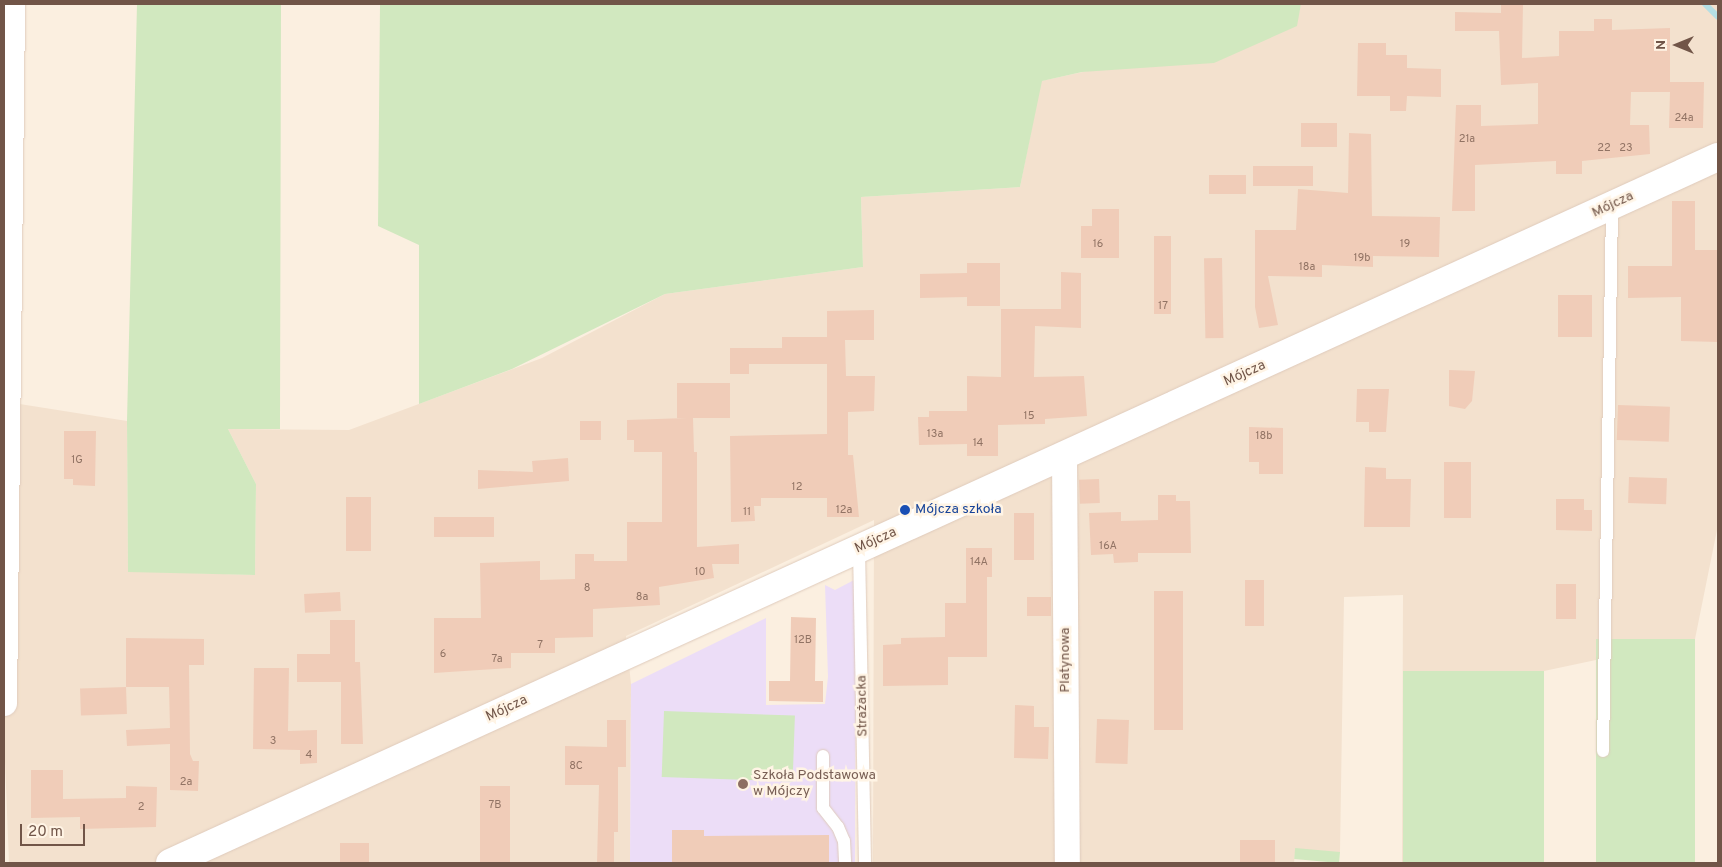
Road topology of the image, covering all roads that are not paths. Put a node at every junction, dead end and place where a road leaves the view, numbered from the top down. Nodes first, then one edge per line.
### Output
1 (12, 4) edge
2 (1718, 157) edge
3 (1612, 206) junction
4 (1064, 456) junction
5 (860, 549) junction
6 (4, 703) edge
7 (1604, 751) dead end
8 (823, 756) dead end
9 (170, 863) edge
10 (844, 863) edge
11 (865, 863) edge
12 (1067, 863) edge

1 - 6 street
2 - 3 street, Mójcza
3 - 4 street, Mójcza
3 - 7 lane
4 - 5 street, Mójcza
4 - 12 street, Platynowa
5 - 9 street, Mójcza
5 - 11 lane, Strażacka
8 - 10 lane

